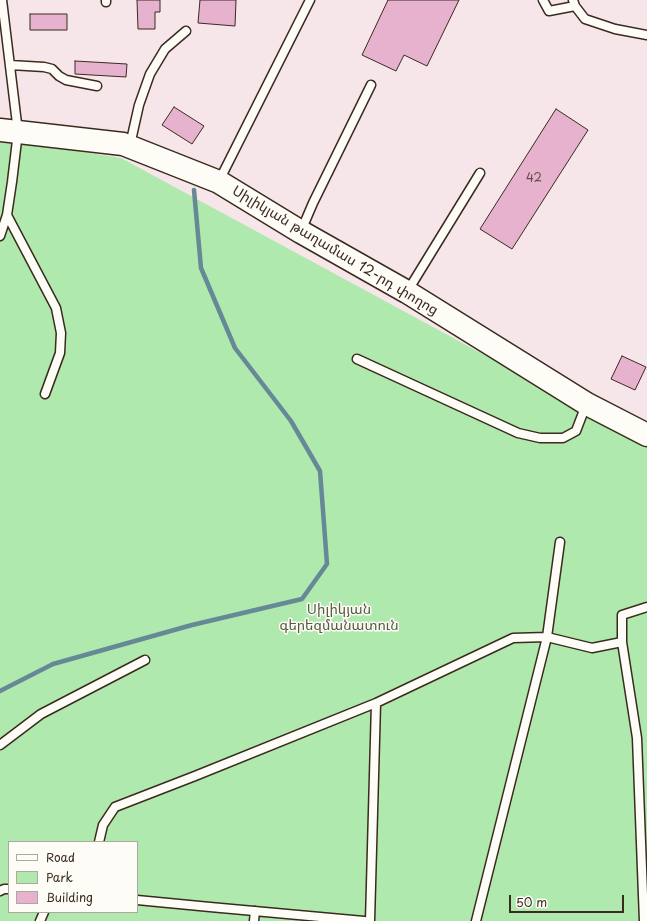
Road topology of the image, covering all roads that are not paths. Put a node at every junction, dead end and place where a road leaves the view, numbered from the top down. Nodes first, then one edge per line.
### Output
1 (2, 0) edge
2 (310, 0) edge
3 (543, 0) edge
4 (574, 3) edge
5 (186, 31) dead end
6 (647, 35) edge
7 (10, 65) junction
8 (371, 85) dead end
9 (97, 86) dead end
10 (9, 131) edge
11 (130, 148) junction
12 (480, 173) dead end
13 (219, 182) junction
14 (7, 215) junction
15 (301, 232) junction
16 (0, 236) edge
17 (407, 292) junction
18 (356, 359) dead end
19 (45, 394) dead end
20 (587, 404) junction
21 (647, 435) edge
22 (560, 542) dead end
23 (647, 607) edge
24 (547, 637) junction
25 (622, 642) junction
26 (145, 660) dead end
27 (376, 703) junction
28 (0, 745) edge
29 (99, 841) edge
30 (138, 900) edge
31 (255, 911) junction
32 (254, 921) edge
33 (364, 921) edge
34 (370, 921) edge
35 (476, 921) edge
36 (644, 921) edge

1 - 7 lane
2 - 13 lane
3 - 4 lane
4 - 6 lane
5 - 11 lane
7 - 9 lane
7 - 10 lane
8 - 15 lane
10 - 11 main road, Սիլիկյան թաղամաս 12-րդ փողոց
10 - 14 lane
11 - 13 main road, Սիլիկյան թաղամաս 12-րդ փողոց
12 - 17 lane
13 - 15 main road, Սիլիկյան թաղամաս 12-րդ փողոց
14 - 16 lane
14 - 19 lane
15 - 17 main road, Սիլիկյան թաղամաս 12-րդ փողոց
17 - 20 main road, Սիլիկյան թաղամաս 12-րդ փողոց
18 - 20 lane
20 - 21 main road, Սիլիկյան թաղամաս 12-րդ փողոց
22 - 24 lane
23 - 25 lane
24 - 25 lane
24 - 27 lane
24 - 35 lane
25 - 36 lane
26 - 28 lane
27 - 29 lane
27 - 34 lane
30 - 31 lane
31 - 32 lane
31 - 33 lane

